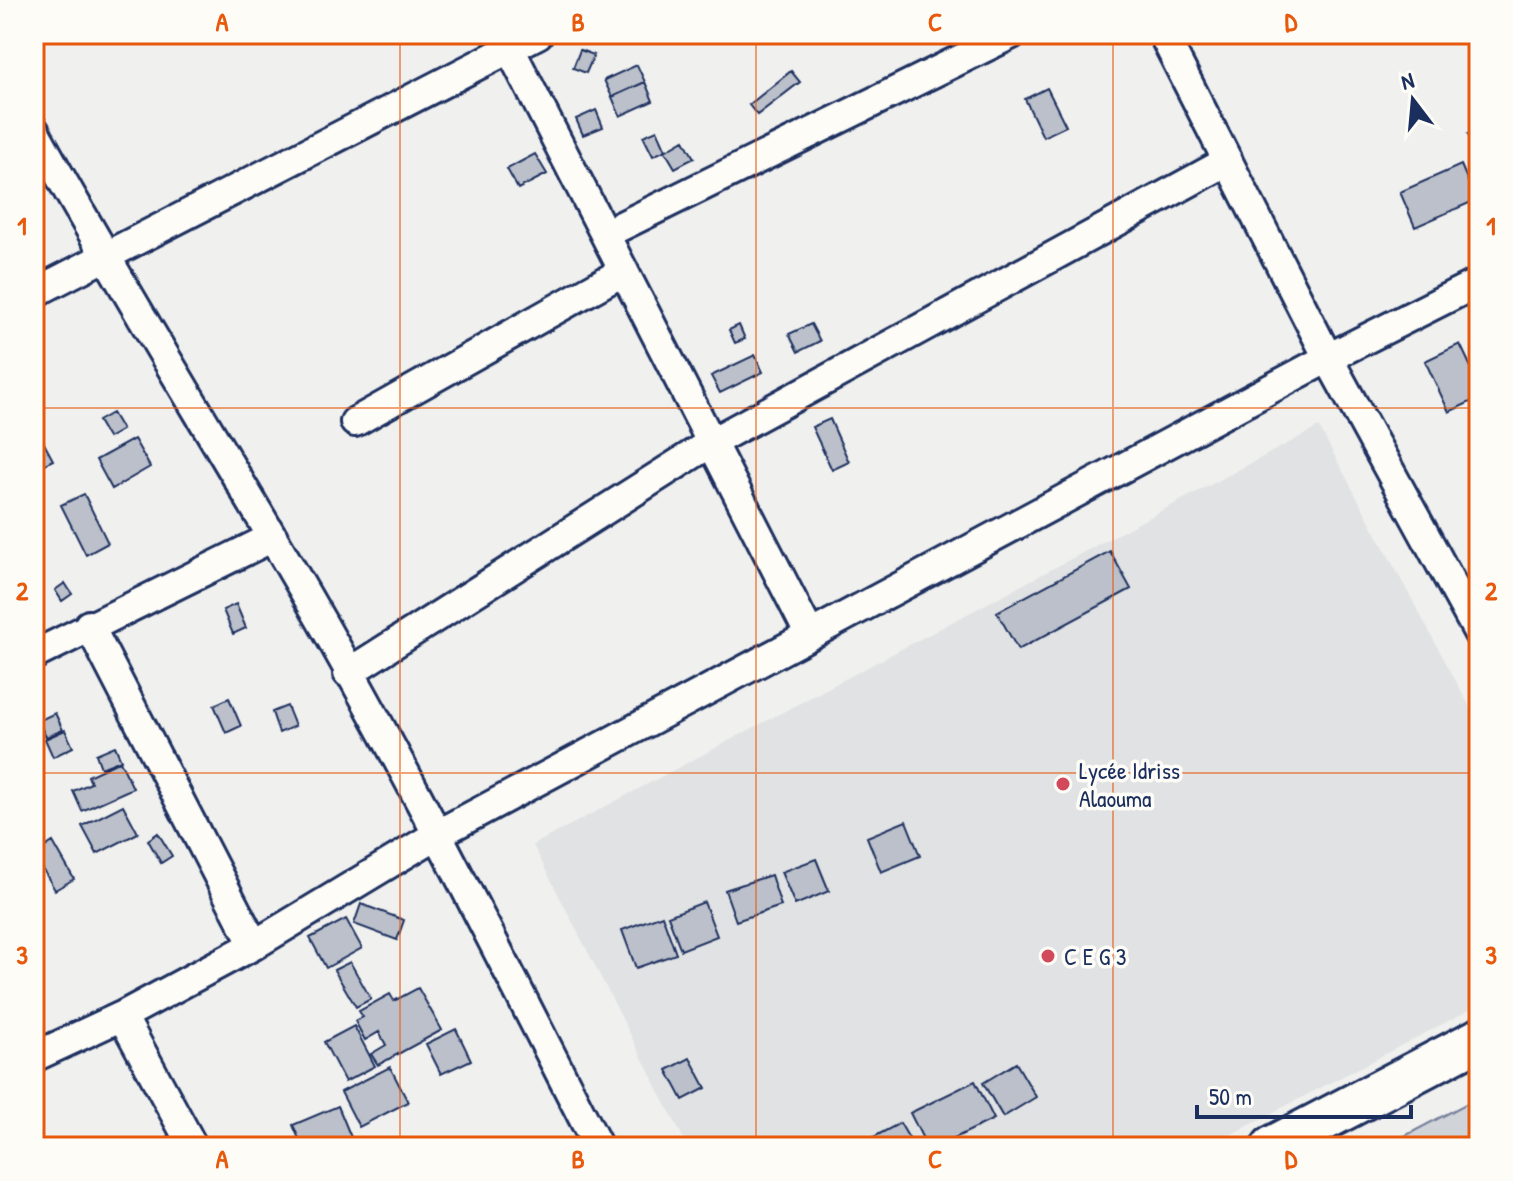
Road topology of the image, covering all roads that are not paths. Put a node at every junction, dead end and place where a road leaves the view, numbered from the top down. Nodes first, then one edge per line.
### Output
1 (538, 34) edge
2 (1012, 34) edge
3 (1163, 34) edge
4 (510, 49) junction
5 (34, 130) edge
6 (1228, 161) junction
7 (605, 234) junction
8 (105, 258) junction
9 (624, 271) junction
10 (1479, 282) edge
11 (34, 293) edge
12 (1328, 358) junction
13 (355, 422) dead end
14 (712, 442) junction
15 (273, 537) junction
16 (89, 625) junction
17 (1479, 634) edge
18 (810, 635) junction
19 (34, 655) edge
20 (348, 673) junction
21 (438, 834) junction
22 (254, 945) junction
23 (122, 1016) junction
24 (1479, 1039) edge
25 (34, 1057) edge
26 (193, 1147) edge
27 (598, 1147) edge
28 (1272, 1147) edge

1 - 4 street
2 - 7 street
3 - 6 street
4 - 7 street
4 - 8 street
5 - 8 street
6 - 12 street
6 - 14 street
7 - 9 street
8 - 11 street
8 - 15 street
9 - 13 street
9 - 14 street
10 - 12 street
12 - 17 street
12 - 18 street
14 - 18 street
14 - 20 street
15 - 16 street
15 - 20 street
16 - 19 street
16 - 22 street
18 - 21 street
20 - 21 street
21 - 22 street
21 - 27 street
22 - 23 street
23 - 25 street
23 - 26 street
24 - 28 street

